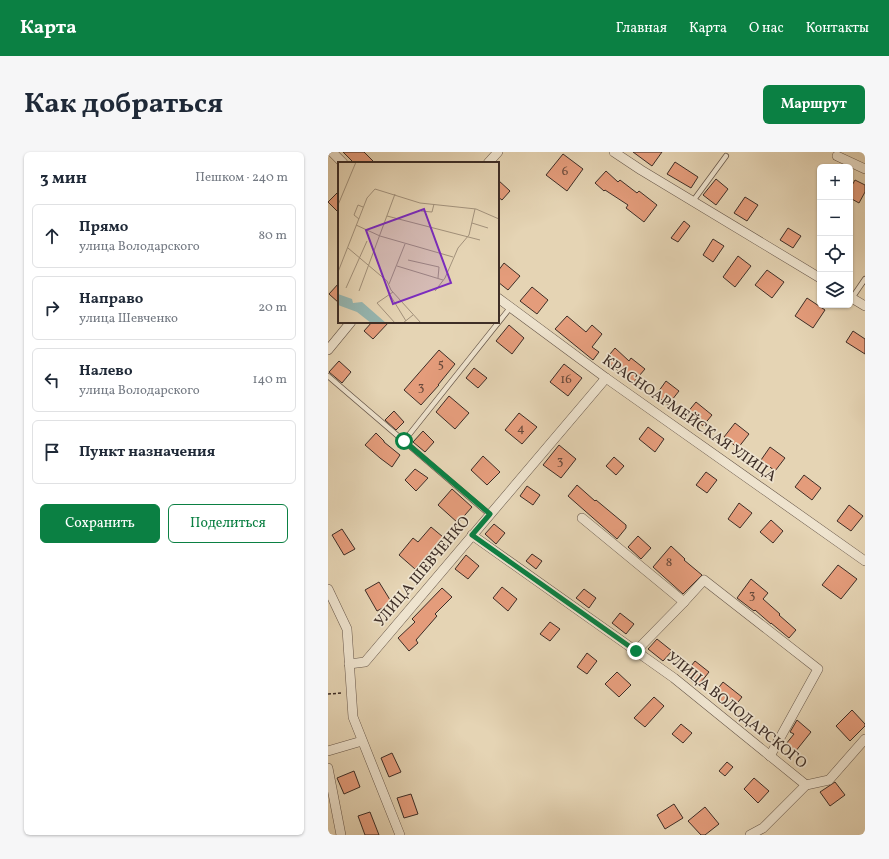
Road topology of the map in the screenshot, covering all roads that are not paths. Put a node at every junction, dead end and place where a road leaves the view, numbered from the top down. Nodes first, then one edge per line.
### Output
1 (332, 152) edge
2 (498, 152) edge
3 (621, 154) edge
4 (726, 156) dead end
5 (837, 156) dead end
6 (342, 162) edge
7 (489, 162) edge
8 (865, 169) edge
9 (693, 201) junction
10 (817, 276) edge
11 (865, 280) edge
12 (853, 295) edge
13 (853, 298) edge
14 (499, 299) edge
15 (865, 306) edge
16 (510, 308) junction
17 (499, 322) edge
18 (350, 323) edge
19 (498, 323) edge
20 (328, 350) edge
21 (328, 376) edge
22 (606, 378) junction
23 (404, 441) junction
24 (490, 514) junction
25 (582, 518) dead end
26 (472, 535) junction
27 (865, 562) edge
28 (328, 589) edge
29 (684, 602) junction
30 (636, 651) junction
31 (349, 664) junction
32 (865, 739) edge
33 (362, 741) junction
34 (328, 751) edge
35 (770, 756) junction
36 (328, 768) edge
37 (806, 785) junction
38 (341, 835) edge
39 (400, 835) edge
40 (750, 835) edge

1 - 6 street
2 - 7 street
3 - 9 street
4 - 9 lane
5 - 8 street
9 - 10 street
11 - 12 lane
13 - 15 street
14 - 16 street, КРАСНОАРМЕЙСКАЯ УЛИЦА
16 - 17 lane
16 - 22 street, КРАСНОАРМЕЙСКАЯ УЛИЦА
18 - 20 street
19 - 23 lane
21 - 23 lane
22 - 24 street, УЛИЦА ШЕВЧЕНКО
22 - 27 street, КРАСНОАРМЕЙСКАЯ УЛИЦА
23 - 24 lane
24 - 26 street, УЛИЦА ШЕВЧЕНКО
25 - 29 street
26 - 30 street, УЛИЦА ВОЛОДАРСКОГО
26 - 31 street, УЛИЦА ШЕВЧЕНКО
28 - 31 street
29 - 30 street
29 - 35 street
30 - 35 street, УЛИЦА ВОЛОДАРСКОГО
31 - 33 street
32 - 37 street
33 - 34 street
33 - 39 street
35 - 37 street, УЛИЦА ВОЛОДАРСКОГО
36 - 38 street
37 - 40 street

